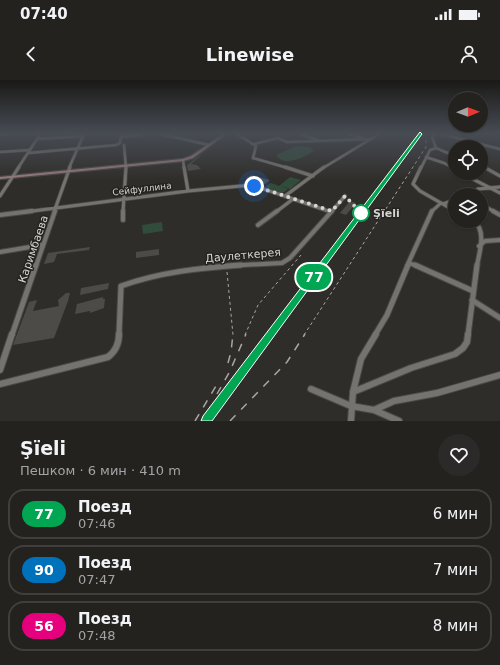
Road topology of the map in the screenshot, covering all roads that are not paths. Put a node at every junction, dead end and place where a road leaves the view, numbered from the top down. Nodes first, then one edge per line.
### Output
1 (30, 150) joint
2 (59, 150) edge
3 (77, 150) edge
4 (123, 150) edge
5 (202, 150) edge
6 (255, 150) edge
7 (353, 150) edge
8 (430, 150) edge
9 (0, 152) edge
10 (28, 153) junction
11 (426, 158) junction
12 (183, 160) junction
13 (126, 165) junction
14 (448, 166) edge
15 (488, 170) edge
16 (69, 171) junction
17 (313, 176) junction
18 (500, 176) edge
19 (13, 177) junction
20 (0, 178) edge
21 (474, 180) edge
22 (500, 186) edge
23 (488, 187) junction
24 (483, 188) edge
25 (188, 190) junction
26 (500, 193) edge
27 (0, 196) edge
28 (285, 196) junction
29 (345, 196) dead end
30 (125, 199) junction
31 (293, 199) junction
32 (448, 202) edge
33 (442, 203) junction
34 (57, 207) junction
35 (448, 207) edge
36 (488, 208) edge
37 (332, 211) junction
38 (0, 215) edge
39 (500, 215) edge
40 (123, 220) dead end
41 (258, 225) dead end
42 (480, 228) edge
43 (500, 240) edge
44 (42, 245) junction
45 (478, 246) junction
46 (0, 252) edge
47 (409, 263) junction
48 (473, 291) junction
49 (472, 300) junction
50 (500, 318) edge
51 (0, 370) edge
52 (500, 374) edge
53 (0, 384) edge
54 (311, 389) dead end
55 (353, 392) junction
56 (351, 406) junction
57 (374, 410) junction
58 (351, 421) edge
59 (399, 421) edge

1 - 9 street
1 - 10 street
2 - 10 street
3 - 16 street, Каримбаева
4 - 13 street
5 - 12 main road
6 - 17 street
7 - 17 street
8 - 11 street
10 - 19 street
11 - 14 street
11 - 33 street
12 - 13 main road
12 - 25 street
13 - 16 main road
13 - 30 street
15 - 18 street
16 - 19 main road
16 - 34 street, Каримбаева
17 - 28 street
19 - 20 main road
19 - 27 street
21 - 23 street
22 - 23 street
23 - 24 street
23 - 26 street
25 - 28 street, Сейфуллина
25 - 30 street, Сейфуллина
28 - 31 street
29 - 37 street
30 - 34 street, Сейфуллина
30 - 40 street
31 - 37 street
31 - 41 street
32 - 33 street
33 - 35 street
33 - 47 street
34 - 38 street, Сейфуллина
34 - 44 street, Каримбаева
36 - 39 street
37 - 53 street, Даулеткерея
42 - 45 street
43 - 45 street
44 - 46 street
44 - 51 street, Каримбаева
45 - 48 street
47 - 48 street
47 - 55 street
48 - 49 street
49 - 50 street
49 - 55 street
52 - 57 street
54 - 56 street
55 - 56 street
56 - 57 street
56 - 58 street
57 - 59 street

